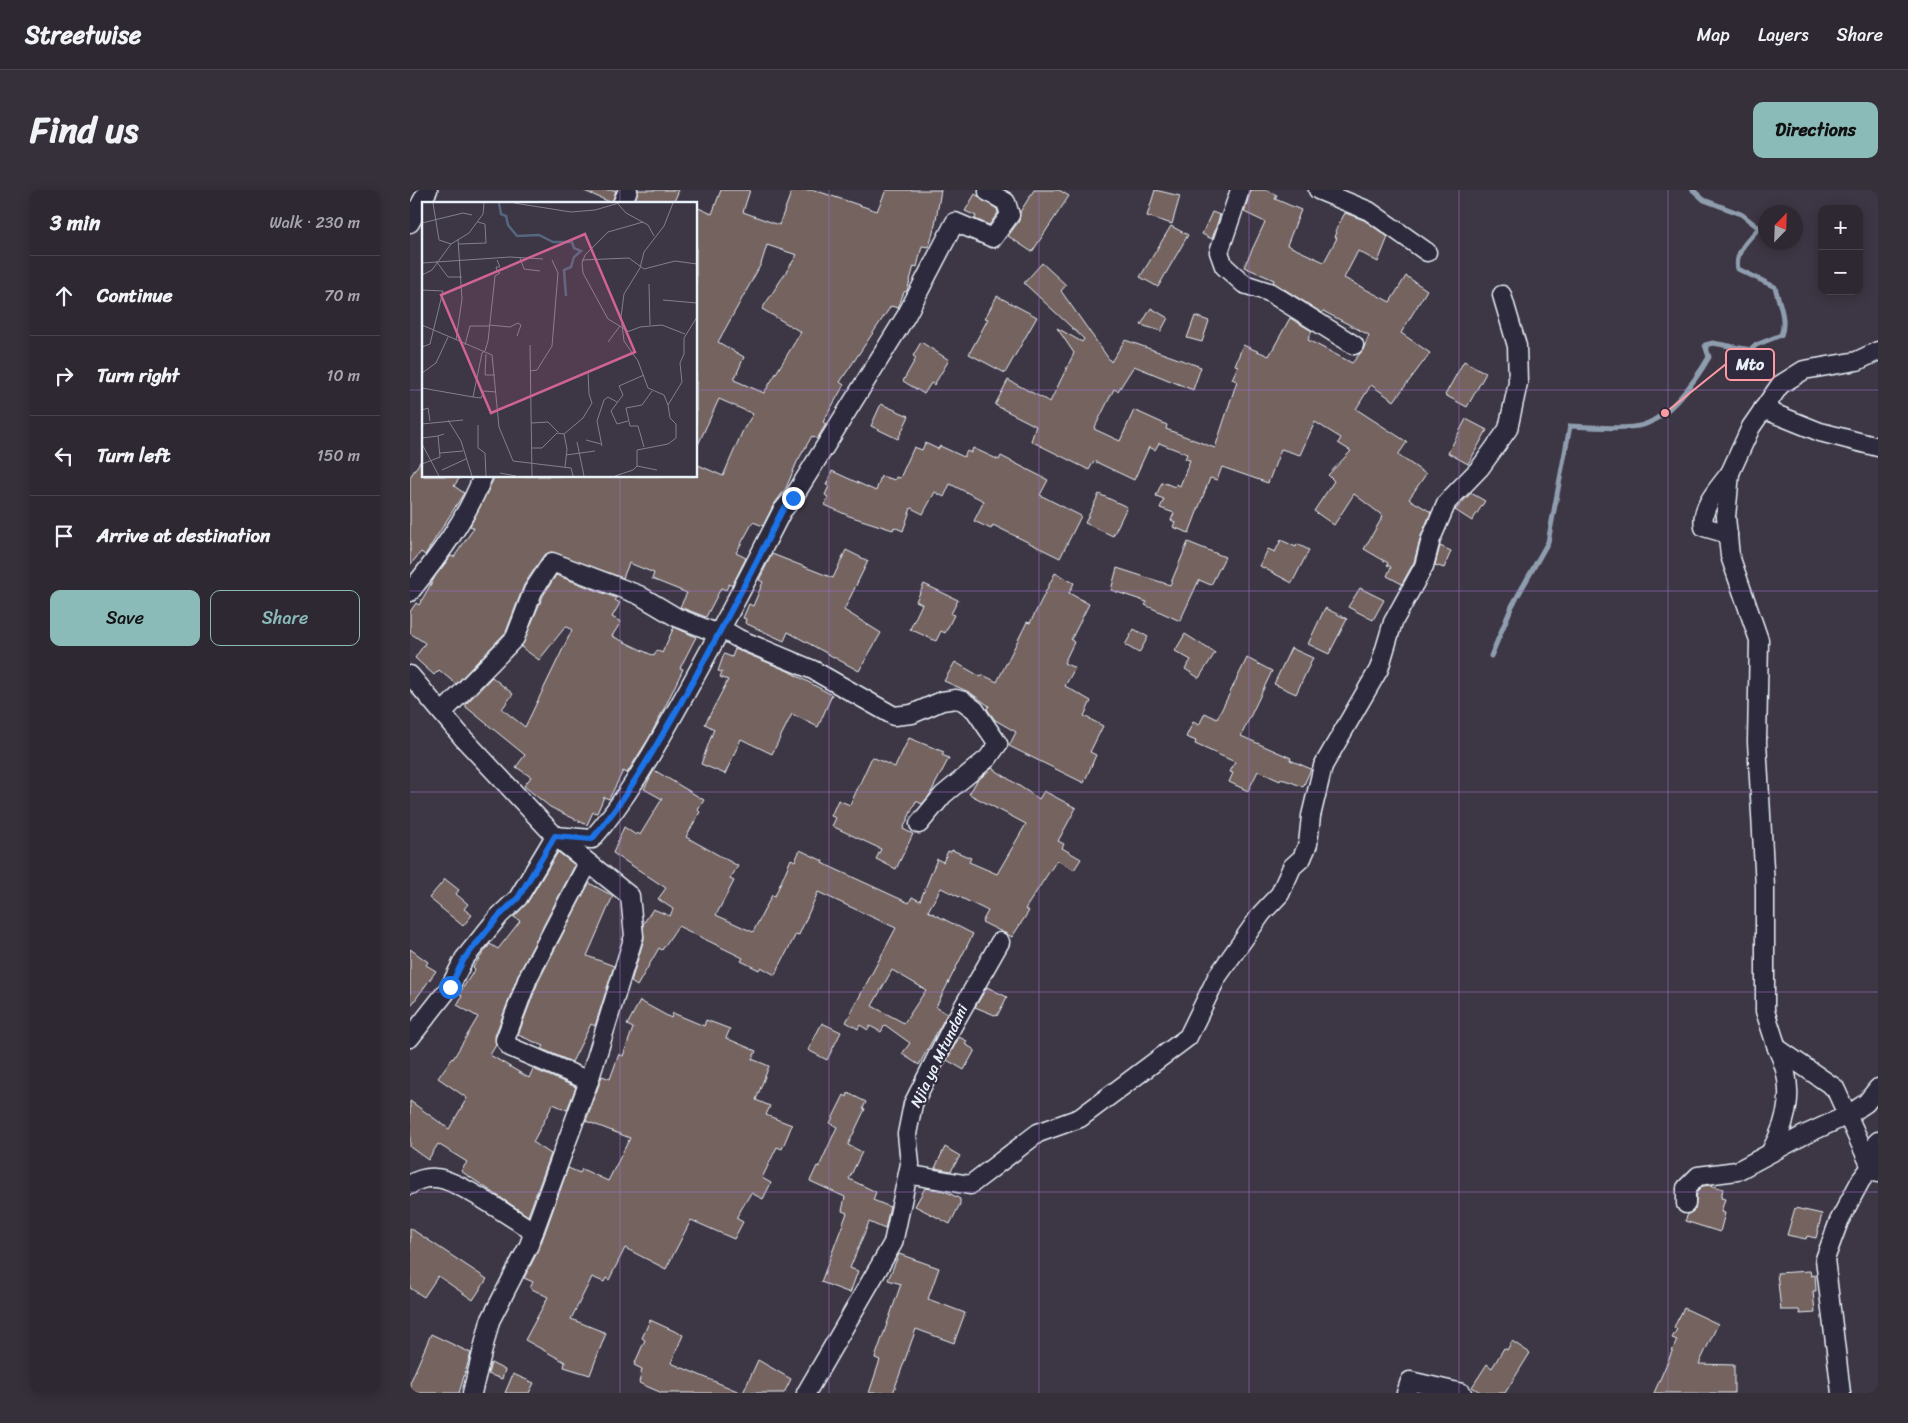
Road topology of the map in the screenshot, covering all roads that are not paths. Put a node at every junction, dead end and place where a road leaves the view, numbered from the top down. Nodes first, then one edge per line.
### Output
1 (428, 190) edge
2 (628, 190) edge
3 (988, 190) edge
4 (1240, 190) edge
5 (1318, 190) edge
6 (623, 202) edge
7 (410, 223) edge
8 (1427, 252) dead end
9 (1502, 294) dead end
10 (1354, 344) dead end
11 (1878, 351) edge
12 (1763, 409) junction
13 (1878, 447) edge
14 (1730, 473) junction
15 (482, 478) edge
16 (1728, 534) junction
17 (410, 592) edge
18 (721, 631) junction
19 (410, 675) edge
20 (442, 713) junction
21 (919, 824) dead end
22 (555, 836) junction
23 (588, 862) junction
24 (1000, 942) dead end
25 (410, 1038) edge
26 (1777, 1048) junction
27 (589, 1081) junction
28 (1878, 1088) edge
29 (1848, 1115) junction
30 (1878, 1141) edge
31 (1771, 1151) junction
32 (1870, 1173) edge
33 (908, 1176) junction
34 (1878, 1184) edge
35 (410, 1186) edge
36 (1686, 1204) dead end
37 (534, 1232) junction
38 (472, 1393) edge
39 (806, 1393) edge
40 (1406, 1393) edge
41 (1462, 1393) edge
42 (1841, 1393) edge

1 - 7 street
2 - 6 street
3 - 18 street
4 - 10 street
5 - 8 street
9 - 33 street
11 - 12 street
12 - 13 street
12 - 14 street
14 - 16 street
14 - 16 street
15 - 17 street
16 - 26 street
18 - 20 street
18 - 21 street
18 - 22 street
19 - 20 street
20 - 22 street
22 - 23 street
22 - 25 street
23 - 27 street
23 - 27 street
24 - 33 street, Njia ya Mtundani
26 - 29 street
26 - 31 street
27 - 37 street
28 - 29 street
29 - 31 street
29 - 32 street
30 - 32 street
31 - 36 street
32 - 34 street
32 - 42 street
33 - 39 street, Njia ya Mtundani
35 - 37 street
37 - 38 street
40 - 41 street

